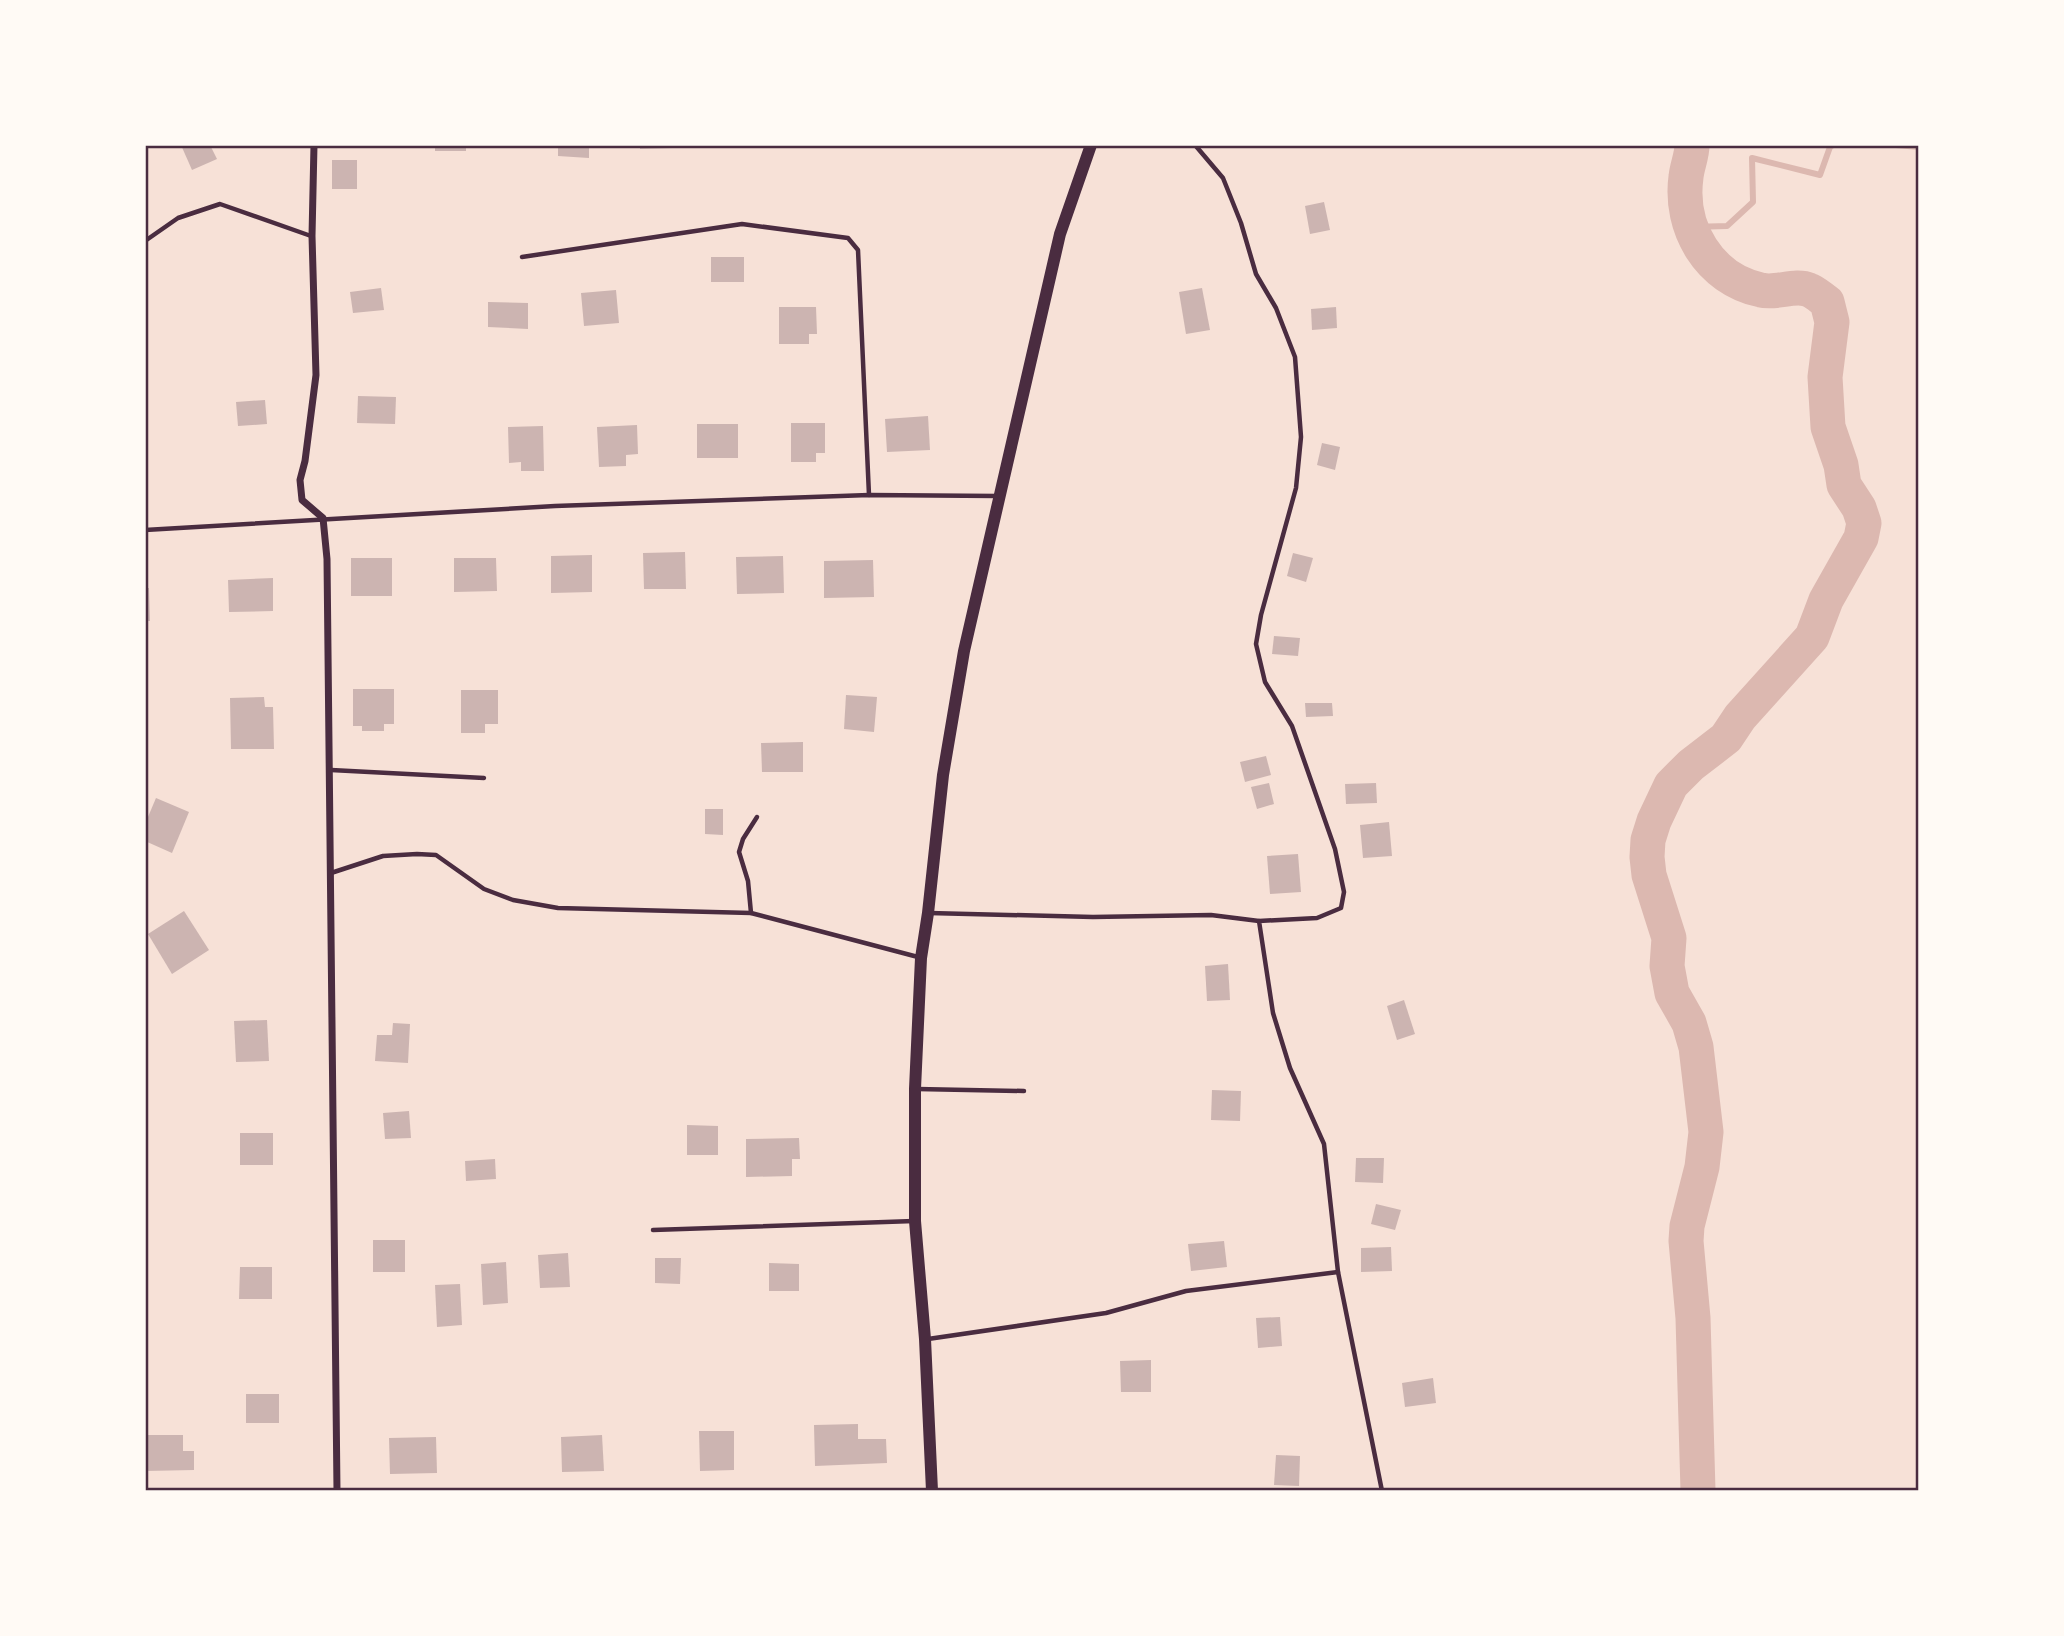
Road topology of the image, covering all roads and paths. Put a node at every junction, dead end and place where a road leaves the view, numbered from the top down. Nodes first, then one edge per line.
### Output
1 (314, 145) edge
2 (1091, 145) edge
3 (1195, 145) edge
4 (312, 236) junction
5 (145, 241) edge
6 (522, 257) dead end
7 (869, 495) junction
8 (998, 496) junction
9 (323, 518) junction
10 (145, 530) edge
11 (331, 770) junction
12 (484, 778) dead end
13 (757, 817) dead end
14 (331, 873) junction
15 (751, 913) junction
16 (928, 913) junction
17 (1259, 921) junction
18 (921, 958) junction
19 (915, 1089) junction
20 (1024, 1091) dead end
21 (915, 1221) junction
22 (653, 1230) dead end
23 (1338, 1272) junction
24 (925, 1339) junction
25 (337, 1491) edge
26 (932, 1491) edge
27 (1382, 1491) edge

1 - 4 street
2 - 8 main road
3 - 17 lane
4 - 5 lane
4 - 9 street
6 - 7 lane
7 - 8 lane
7 - 9 lane
8 - 16 main road
9 - 10 lane
9 - 11 street
11 - 12 lane
11 - 14 street
13 - 15 lane
14 - 15 lane
14 - 25 street
15 - 18 lane
16 - 17 lane
16 - 18 main road
17 - 23 lane
18 - 19 main road
19 - 20 lane
19 - 21 main road
21 - 22 lane
21 - 24 main road
23 - 24 lane
23 - 27 lane
24 - 26 main road

